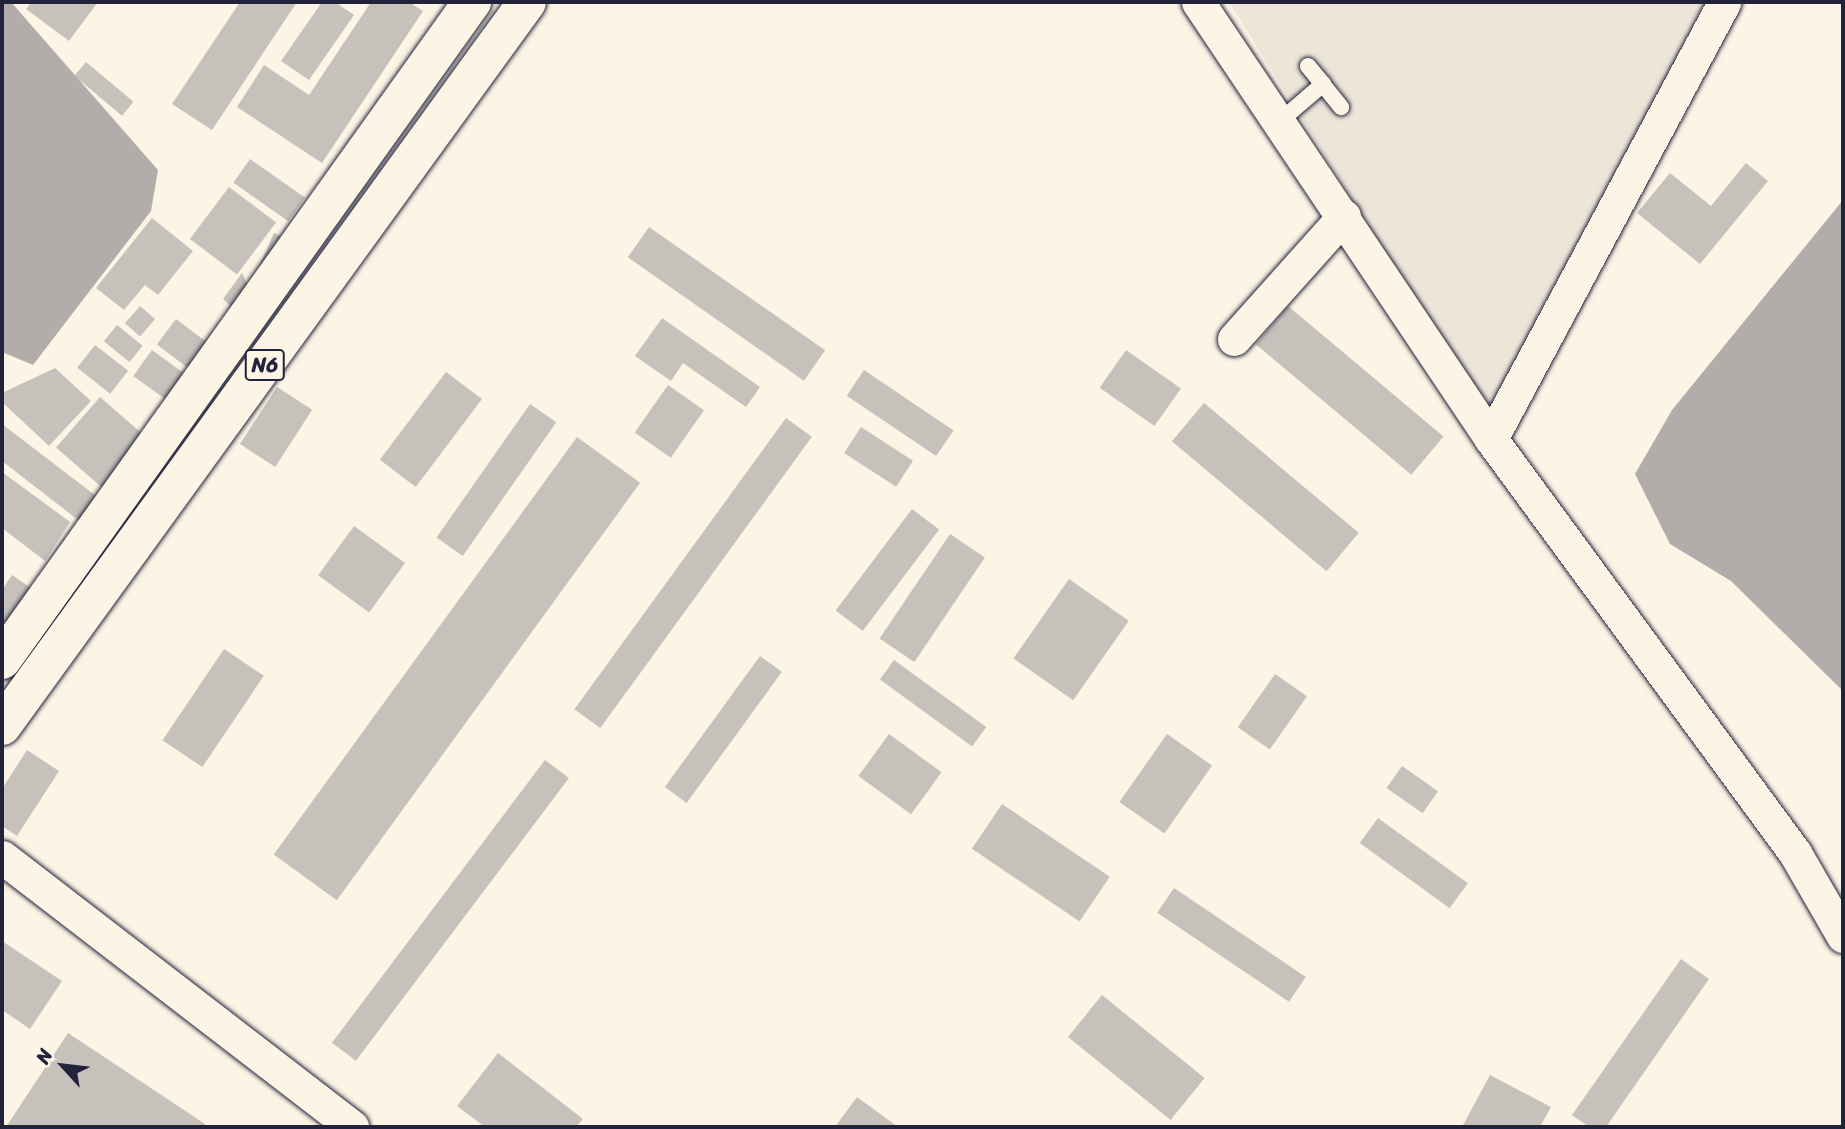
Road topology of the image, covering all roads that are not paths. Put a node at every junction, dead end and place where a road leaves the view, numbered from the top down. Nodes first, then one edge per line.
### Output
1 (472, 2) edge
2 (527, 2) edge
3 (1198, 2) edge
4 (1724, 2) edge
5 (1341, 107) dead end
6 (1280, 121) junction
7 (1344, 216) junction
8 (1234, 339) dead end
9 (1492, 439) junction
10 (2, 660) edge
11 (2, 726) edge
12 (2, 857) edge
13 (1843, 936) edge
14 (352, 1127) edge

1 - 10 highway, N6
2 - 11 highway, N6
3 - 6 street
4 - 9 street
5 - 6 lane
6 - 7 street
7 - 8 street
7 - 9 street
9 - 13 street
12 - 14 street

